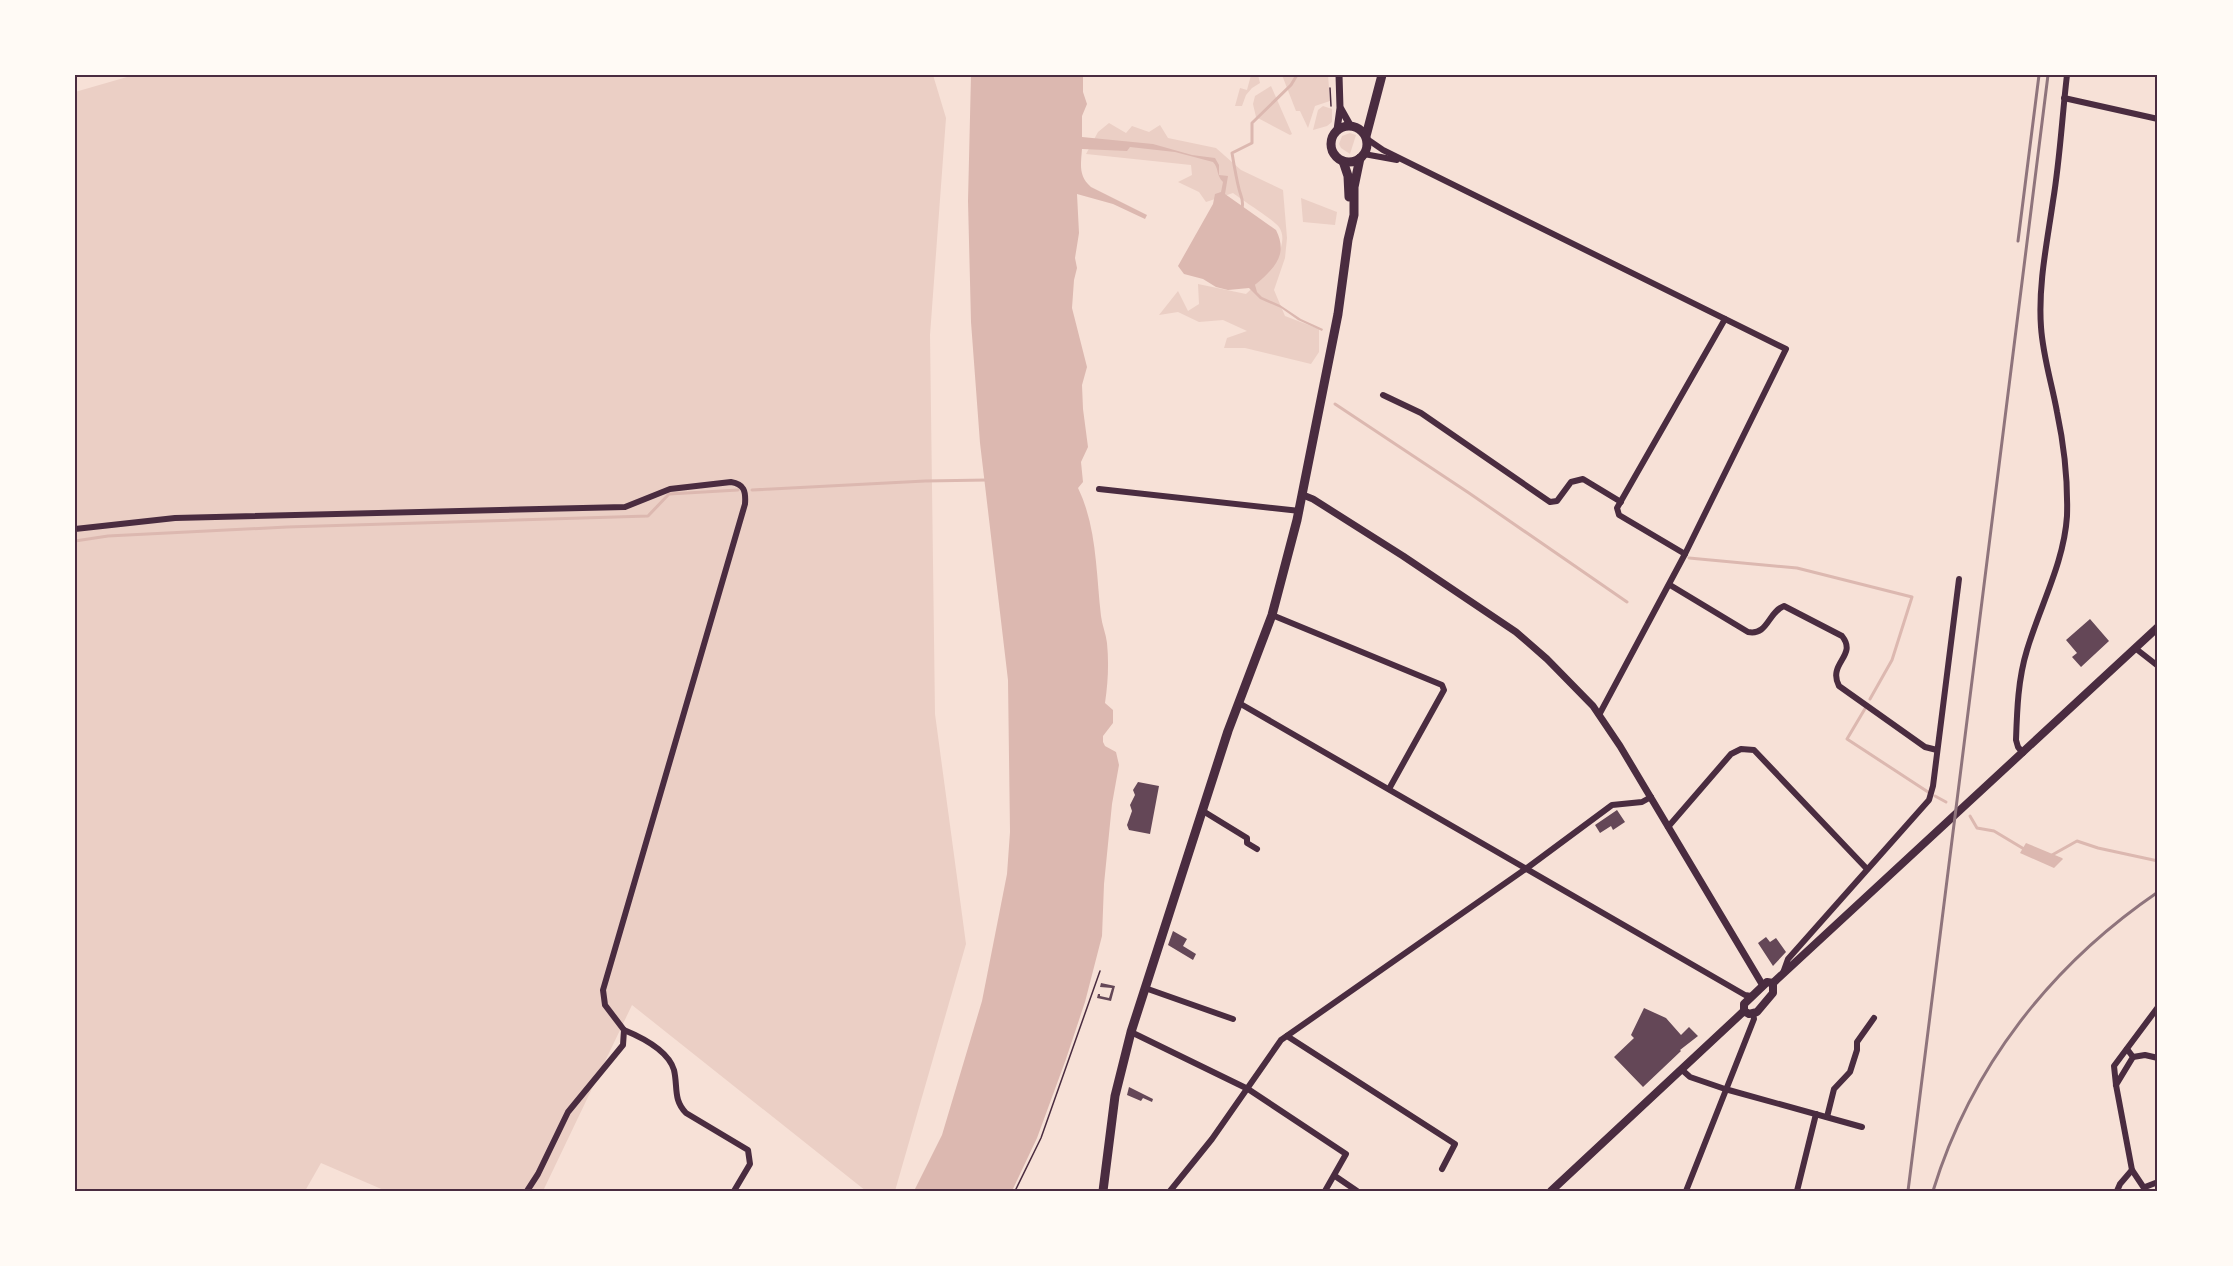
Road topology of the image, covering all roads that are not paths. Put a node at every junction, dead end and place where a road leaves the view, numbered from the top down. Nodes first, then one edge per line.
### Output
1 (1339, 75) edge
2 (2067, 75) edge
3 (1381, 78) edge
4 (2064, 98) junction
5 (1340, 108) junction
6 (2158, 119) edge
7 (1353, 126) junction
8 (1337, 130) junction
9 (1366, 138) junction
10 (1362, 156) junction
11 (1343, 161) junction
12 (1410, 163) junction
13 (1348, 240) junction
14 (1725, 319) junction
15 (1383, 395) dead end
16 (1099, 489) dead end
17 (1303, 495) junction
18 (1621, 502) junction
19 (1300, 511) junction
20 (75, 529) edge
21 (1685, 554) junction
22 (1959, 579) dead end
23 (1670, 585) junction
24 (1272, 615) junction
25 (2158, 627) edge
26 (2135, 648) junction
27 (2158, 666) edge
28 (1239, 703) junction
29 (1599, 715) junction
30 (1936, 750) junction
31 (2023, 753) junction
32 (1389, 789) junction
33 (1651, 797) junction
34 (1203, 811) junction
35 (1668, 827) junction
36 (1257, 849) dead end
37 (1527, 868) junction
38 (1867, 869) junction
39 (1783, 973) junction
40 (1773, 983) junction
41 (1762, 984) junction
42 (1145, 988) junction
43 (1751, 996) junction
44 (2158, 1007) edge
45 (1749, 1012) junction
46 (1874, 1018) dead end
47 (1233, 1019) dead end
48 (624, 1030) junction
49 (1131, 1032) junction
50 (1287, 1036) junction
51 (2127, 1049) junction
52 (2133, 1057) junction
53 (2158, 1058) edge
54 (1681, 1069) junction
55 (2116, 1085) junction
56 (1248, 1089) junction
57 (1725, 1089) junction
58 (1816, 1114) junction
59 (1827, 1117) junction
60 (1862, 1126) dead end
61 (1442, 1169) dead end
62 (2132, 1170) junction
63 (1335, 1176) junction
64 (2158, 1182) edge
65 (2145, 1189) edge
66 (1554, 1190) edge
67 (527, 1191) edge
68 (734, 1191) edge
69 (1103, 1191) edge
70 (1170, 1191) edge
71 (1325, 1191) edge
72 (1357, 1191) edge
73 (1686, 1191) edge
74 (1797, 1191) edge
75 (2117, 1191) edge

1 - 5 street
2 - 4 street
3 - 7 main road
3 - 9 main road
4 - 6 street
4 - 31 street
5 - 7 street
5 - 8 street
7 - 8 main road
7 - 9 main road
8 - 11 main road
9 - 10 main road
9 - 12 street
10 - 11 main road
10 - 12 street
10 - 13 main road
11 - 13 main road
12 - 14 street
13 - 17 main road
14 - 18 street
14 - 21 street
15 - 18 street
16 - 19 street
17 - 19 main road
17 - 29 street
18 - 21 street
19 - 24 main road
20 - 48 street
21 - 23 street
22 - 30 street
23 - 29 street
23 - 30 street
24 - 28 main road
24 - 32 street
25 - 26 main road
26 - 27 street
26 - 31 main road
28 - 32 street
28 - 34 main road
29 - 33 street
30 - 38 street
31 - 39 main road
32 - 37 street
33 - 35 street
33 - 37 street
34 - 36 street
34 - 42 main road
35 - 38 street
35 - 41 street
37 - 43 street
37 - 50 street
38 - 39 street
39 - 40 main road
40 - 41 main road
40 - 45 main road
41 - 43 main road
42 - 47 street
42 - 49 main road
43 - 45 main road
44 - 51 street
45 - 54 main road
45 - 57 street
46 - 59 street
48 - 67 street
48 - 68 street
49 - 56 street
49 - 69 main road
50 - 56 street
50 - 61 street
51 - 52 street
51 - 55 street
52 - 53 street
52 - 55 street
54 - 57 street
54 - 66 main road
55 - 62 street
56 - 63 street
56 - 70 street
57 - 58 street
57 - 73 street
58 - 59 street
58 - 74 street
59 - 60 street
62 - 65 street
62 - 75 street
63 - 71 street
63 - 72 street
64 - 65 street

